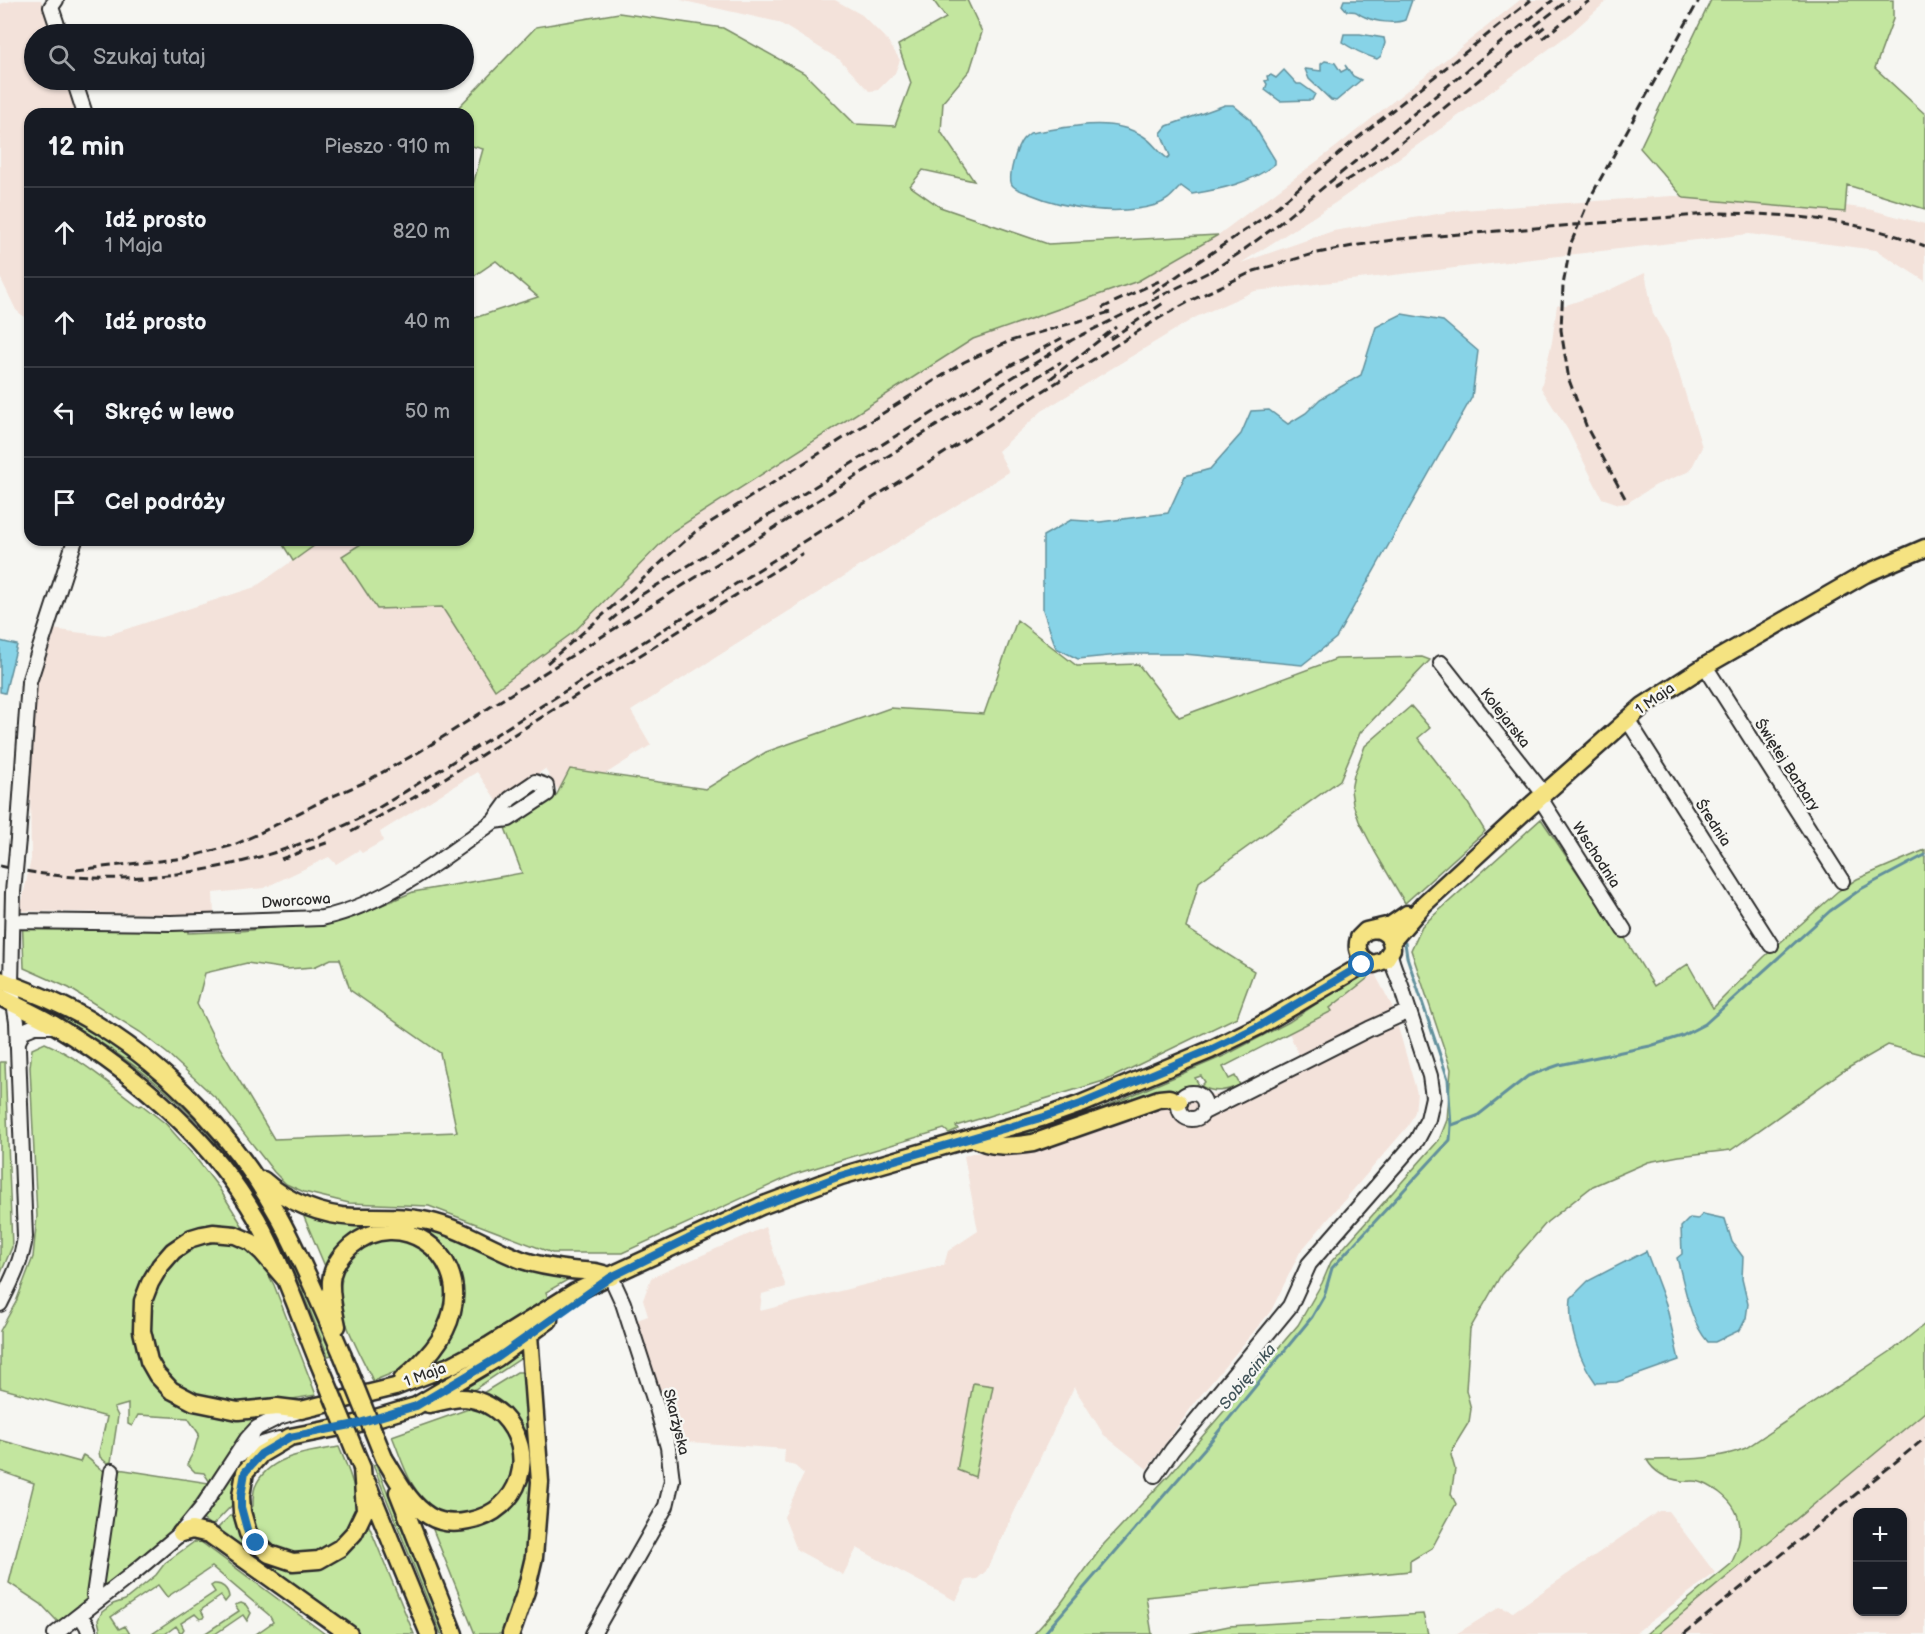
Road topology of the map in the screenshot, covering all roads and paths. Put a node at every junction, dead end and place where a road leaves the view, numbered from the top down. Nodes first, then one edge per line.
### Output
1 (56, 0) edge
2 (57, 24) edge
3 (77, 90) edge
4 (83, 108) edge
5 (73, 546) edge
6 (1925, 548) edge
7 (1441, 663) dead end
8 (1705, 666) junction
9 (1627, 719) junction
10 (547, 794) dead end
11 (1542, 796) junction
12 (1842, 881) dead end
13 (1424, 904) junction
14 (13, 921) junction
15 (1376, 929) junction
16 (1624, 930) dead end
17 (1771, 945) dead end
18 (1391, 947) junction
19 (1367, 960) junction
20 (5, 982) edge
21 (1404, 996) junction
22 (0, 997) edge
23 (15, 1005) junction
24 (1409, 1011) junction
25 (55, 1026) junction
26 (17, 1044) junction
27 (1202, 1098) junction
28 (1229, 1098) junction
29 (1179, 1102) junction
30 (1204, 1112) junction
31 (973, 1137) junction
32 (245, 1164) junction
33 (611, 1277) junction
34 (286, 1280) junction
35 (0, 1304) edge
36 (529, 1335) junction
37 (342, 1354) junction
38 (395, 1387) junction
39 (416, 1406) junction
40 (301, 1410) junction
41 (290, 1437) junction
42 (237, 1456) junction
43 (384, 1458) junction
44 (362, 1468) junction
45 (112, 1471) dead end
46 (1155, 1475) dead end
47 (181, 1533) junction
48 (97, 1600) junction
49 (80, 1615) junction
50 (55, 1634) edge
51 (90, 1634) edge
52 (349, 1634) edge
53 (429, 1634) edge
54 (454, 1634) edge
55 (511, 1634) edge
56 (593, 1634) edge

1 - 2 street
3 - 4 street
5 - 14 street, bridge
6 - 8 main road, 1 Maja
7 - 11 street, Kolejarska
8 - 9 main road, 1 Maja
8 - 12 street, Świętej Barbary
9 - 11 main road, 1 Maja
9 - 17 street, Średnia
10 - 14 street, Dworcowa
11 - 13 main road, 1 Maja
11 - 16 street, Wschodnia
13 - 15 main road, 1 Maja
13 - 18 main road, 1 Maja
14 - 20 street
15 - 18 main road
15 - 19 main road
18 - 19 main road
18 - 21 street
19 - 21 street
19 - 31 main road, 1 Maja
20 - 23 street
20 - 32 main road
21 - 24 street
22 - 23 main road
23 - 25 main road
23 - 26 street
24 - 28 street
24 - 46 street
25 - 26 street
25 - 34 main road
26 - 35 street
27 - 28 street
27 - 29 street
27 - 30 street
28 - 30 street
29 - 30 street
29 - 31 main road
31 - 33 main road, 1 Maja
32 - 33 main road
32 - 37 main road
33 - 36 main road, 1 Maja
33 - 38 main road, 1 Maja
33 - 56 street, Skarżyska
34 - 40 main road
34 - 44 main road, bridge
36 - 39 main road, 1 Maja
36 - 55 main road
37 - 38 main road
37 - 43 main road, bridge
38 - 40 main road, 1 Maja
39 - 41 main road, 1 Maja
39 - 43 main road
40 - 42 street, 1 Maja
41 - 42 street, 1 Maja
41 - 44 main road
42 - 47 street, 1 Maja
43 - 54 main road
44 - 53 main road
45 - 48 street
47 - 48 street, 1 Maja
47 - 52 main road
48 - 49 street, 1 Maja
49 - 50 street, 1 Maja
49 - 51 street

